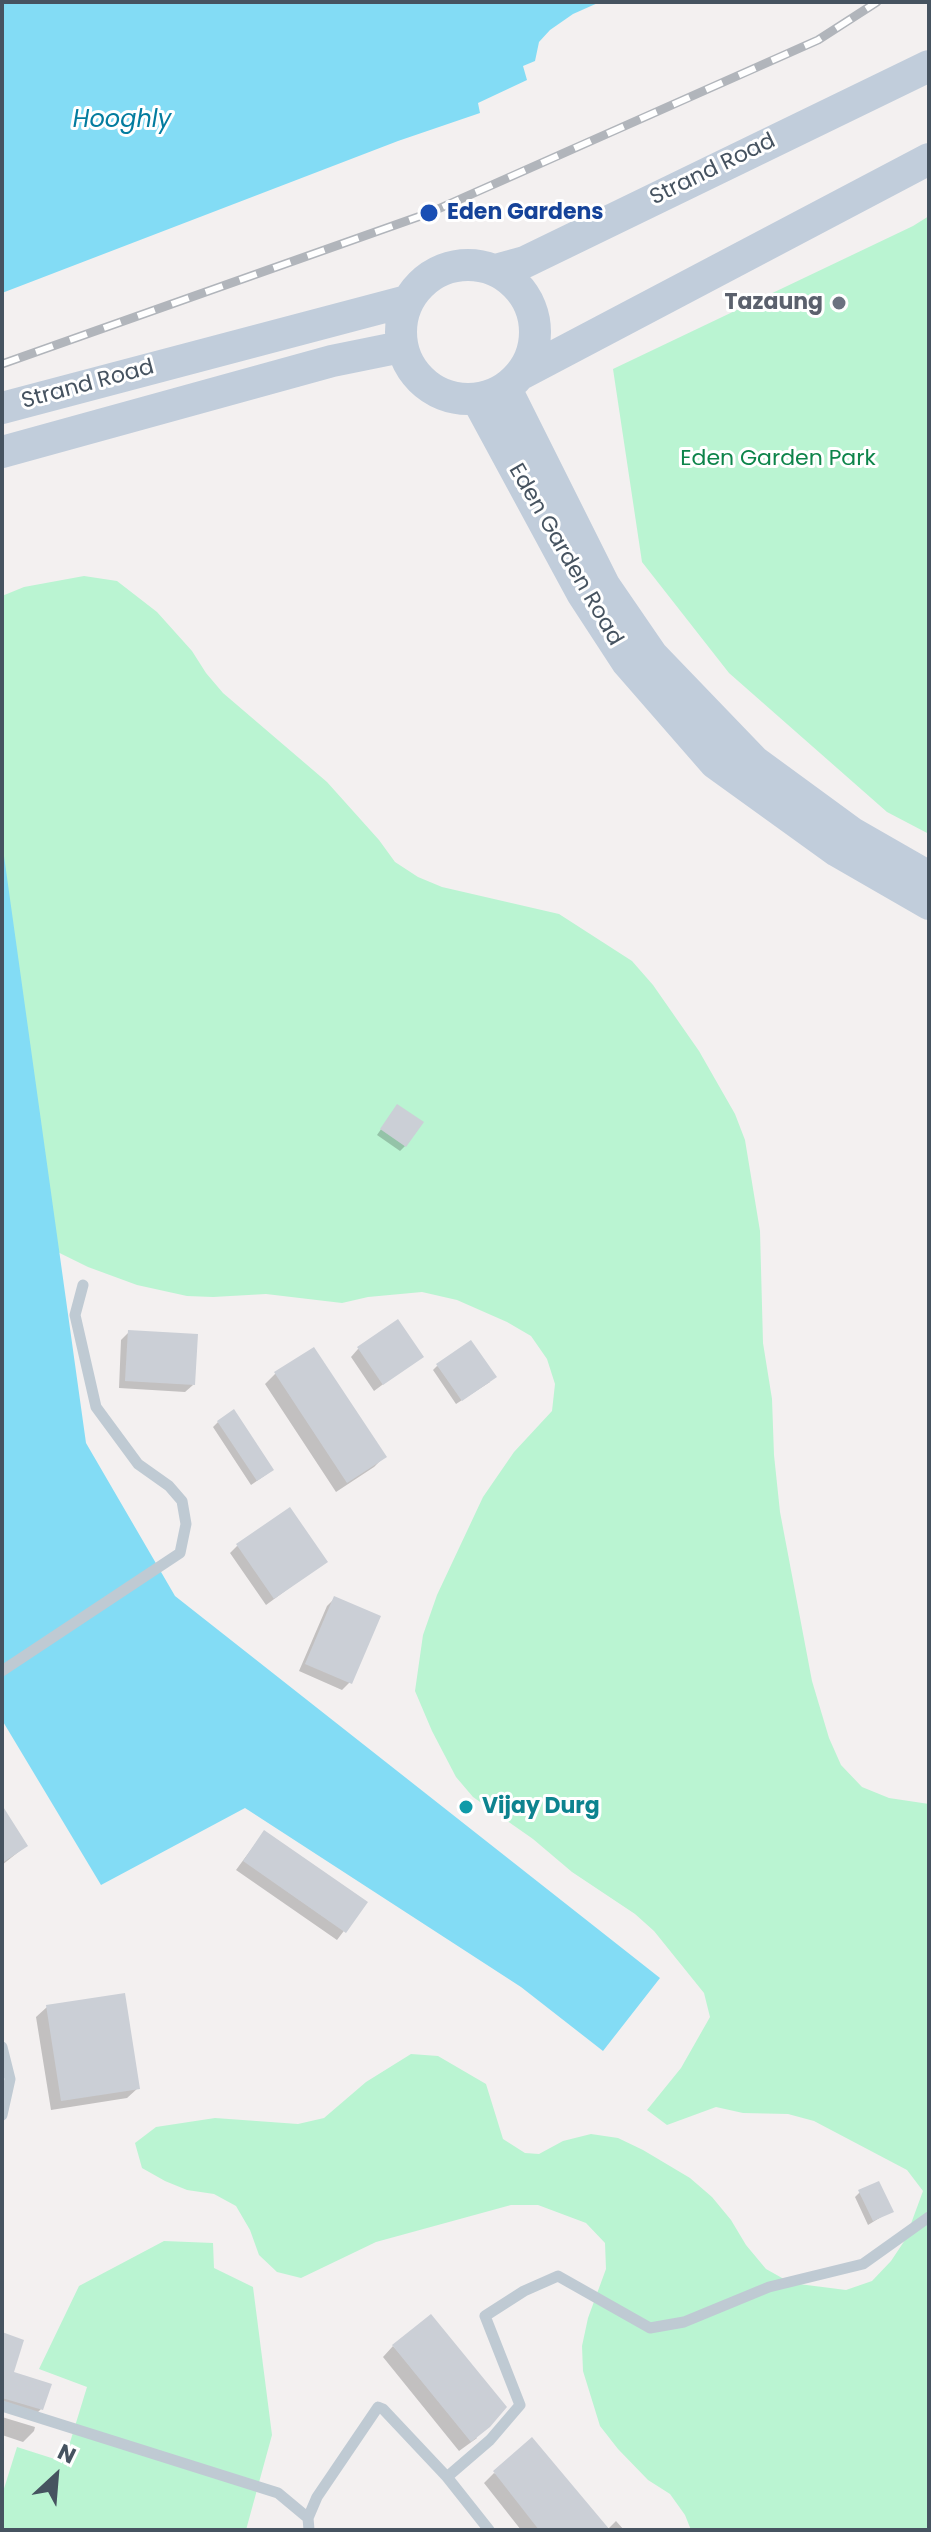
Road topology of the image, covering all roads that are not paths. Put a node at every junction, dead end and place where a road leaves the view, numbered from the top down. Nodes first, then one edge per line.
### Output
1 (929, 66) edge
2 (929, 159) edge
3 (496, 270) junction
4 (407, 301) junction
5 (401, 347) junction
6 (501, 387) junction
7 (2, 408) edge
8 (2, 452) edge
9 (929, 877) edge
10 (929, 904) edge
11 (83, 1285) dead end
12 (2, 1671) edge
13 (2, 2047) edge
14 (6, 2080) edge
15 (2, 2115) edge
16 (929, 2217) edge
17 (2, 2406) edge
18 (447, 2477) junction
19 (309, 2524) edge
20 (489, 2530) edge

1 - 3 main road, Strand Road
2 - 6 main road
3 - 4 main road
3 - 6 main road
4 - 5 main road
4 - 7 main road, Strand Road
5 - 6 main road
5 - 8 main road, Strand Road
6 - 9 main road, Eden Garden Road
6 - 10 main road, Eden Garden Road
11 - 12 lane
13 - 14 lane
14 - 15 lane
16 - 18 lane
17 - 19 lane
18 - 19 lane
18 - 20 lane

